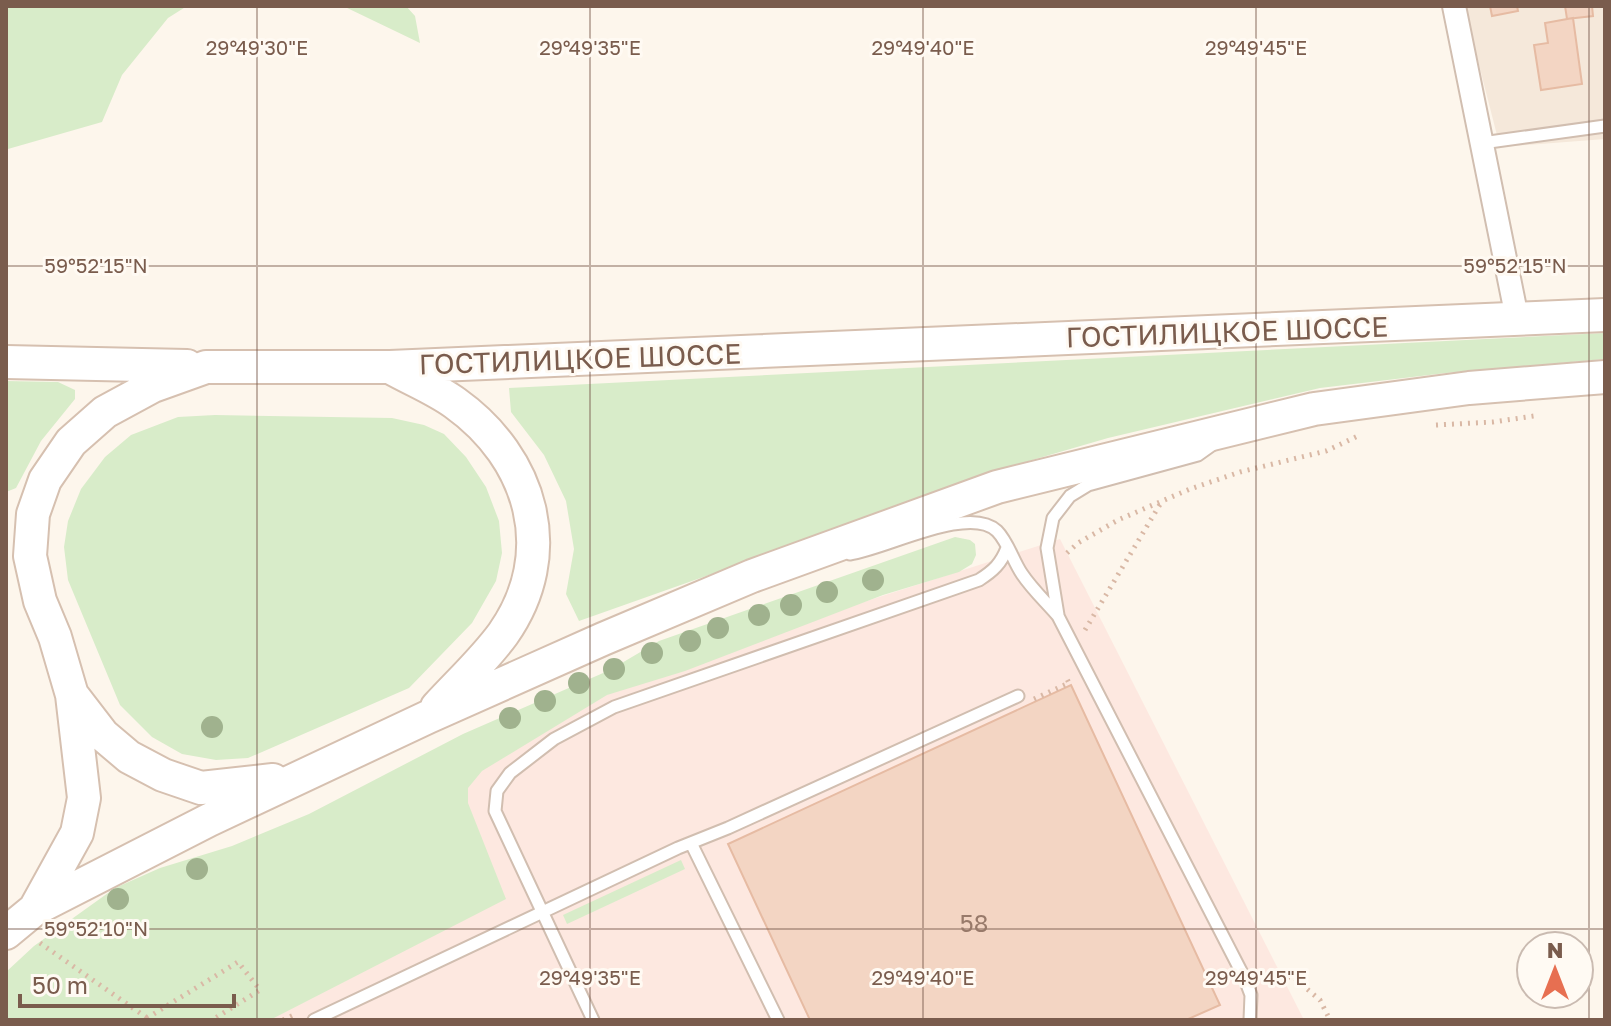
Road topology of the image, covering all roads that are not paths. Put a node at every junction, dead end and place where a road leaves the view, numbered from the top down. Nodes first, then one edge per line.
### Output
1 (1454, 6) edge
2 (1605, 126) edge
3 (1482, 143) junction
4 (1605, 315) edge
5 (1517, 318) junction
6 (6, 362) edge
7 (206, 367) junction
8 (390, 367) junction
9 (1605, 377) edge
10 (1240, 426) junction
11 (1007, 548) junction
12 (6, 557) edge
13 (790, 563) junction
14 (40, 601) junction
15 (1058, 616) junction
16 (72, 695) junction
17 (1018, 696) dead end
18 (428, 717) junction
19 (299, 775) junction
20 (691, 843) junction
21 (542, 912) junction
22 (25, 927) edge
23 (314, 1020) edge
24 (593, 1020) edge
25 (778, 1020) edge
26 (1250, 1020) edge

1 - 3 street
2 - 3 lane
3 - 5 street
4 - 5 main road, ГОСТИЛИЦКОЕ ШОССЕ
5 - 8 main road, ГОСТИЛИЦКОЕ ШОССЕ
6 - 7 main road
7 - 8 main road, ГОСТИЛИЦКОЕ ШОССЕ
7 - 14 main road, ГОСТИЛИЦКОЕ ШОССЕ
8 - 18 main road
9 - 10 main road
10 - 13 main road
10 - 15 lane
11 - 13 lane
11 - 15 lane
11 - 21 lane
12 - 14 main road
13 - 18 main road
14 - 16 main road, ГОСТИЛИЦКОЕ ШОССЕ
15 - 26 lane
16 - 19 main road
16 - 22 main road, ГОСТИЛИЦКОЕ ШОССЕ
17 - 20 lane
18 - 19 main road
19 - 22 main road
20 - 21 lane
20 - 25 lane
21 - 23 lane
21 - 24 lane

